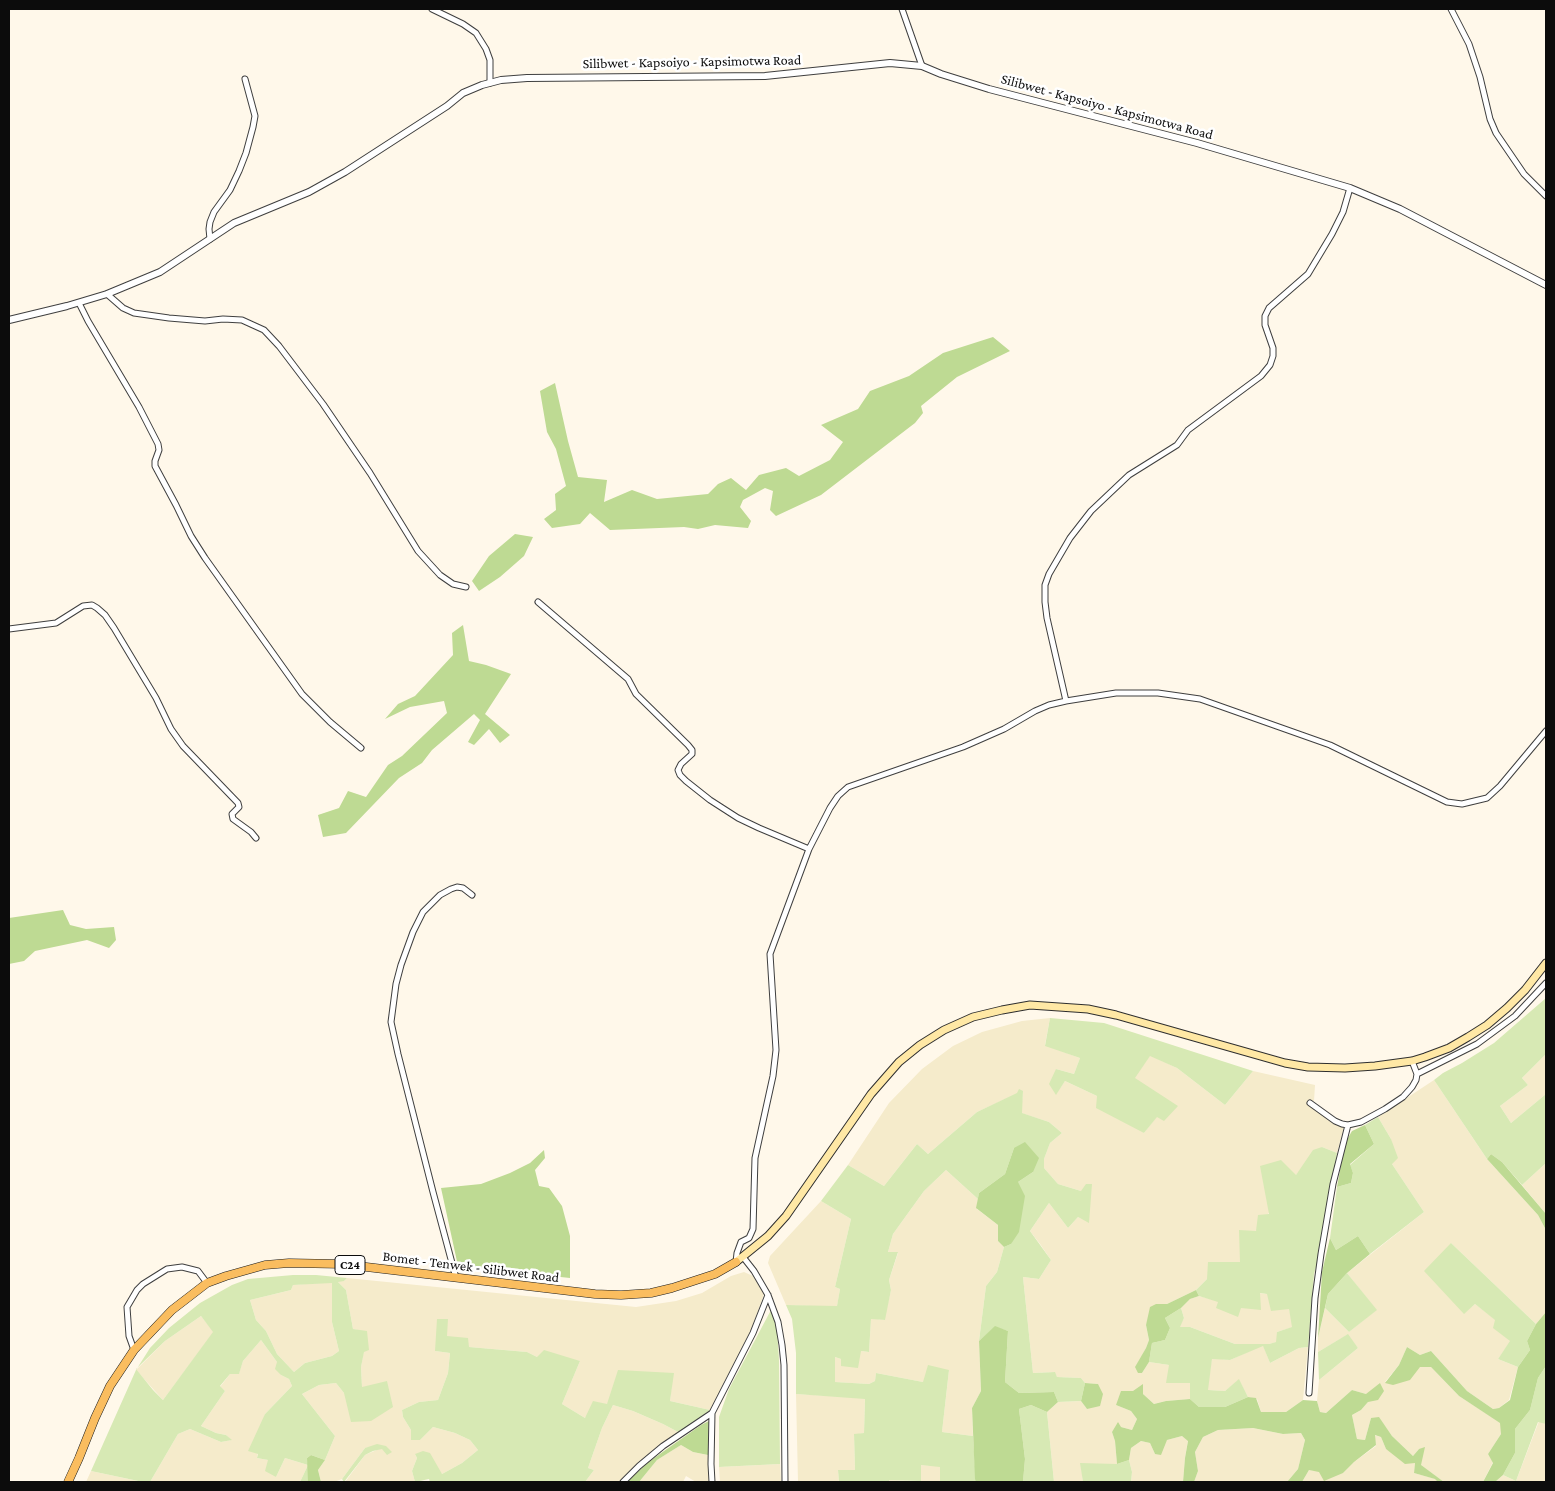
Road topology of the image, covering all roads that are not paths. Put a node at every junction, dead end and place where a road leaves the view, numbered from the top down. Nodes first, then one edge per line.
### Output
1 (432, 9) edge
2 (902, 9) edge
3 (1451, 9) edge
4 (922, 66) junction
5 (246, 79) dead end
6 (490, 83) junction
7 (1350, 188) junction
8 (1546, 196) edge
9 (210, 239) junction
10 (1546, 285) edge
11 (107, 294) junction
12 (79, 303) junction
13 (9, 320) edge
14 (466, 587) dead end
15 (538, 602) dead end
16 (9, 628) edge
17 (1066, 701) junction
18 (1546, 731) edge
19 (361, 748) dead end
20 (256, 838) dead end
21 (809, 848) junction
22 (472, 894) dead end
23 (1546, 964) edge
24 (1546, 983) edge
25 (1412, 1061) junction
26 (1416, 1074) junction
27 (1310, 1103) dead end
28 (1348, 1125) junction
29 (739, 1259) junction
30 (456, 1278) junction
31 (207, 1283) junction
32 (768, 1295) junction
33 (134, 1350) junction
34 (1309, 1393) dead end
35 (712, 1413) junction
36 (68, 1482) edge
37 (623, 1482) edge
38 (712, 1482) edge
39 (785, 1482) edge

1 - 6 street
2 - 4 street
3 - 8 street
4 - 6 street, Silibwet - Kapsoiyo - Kapsimotwa Road
4 - 7 street, Silibwet - Kapsoiyo - Kapsimotwa Road
5 - 9 street
6 - 9 street, Silibwet - Kapsoiyo - Kapsimotwa Road
7 - 10 street, Silibwet - Kapsoiyo - Kapsimotwa Road
7 - 17 street
9 - 11 street, Silibwet - Kapsoiyo - Kapsimotwa Road
11 - 12 street, Silibwet - Kapsoiyo - Kapsimotwa Road
11 - 14 street
12 - 13 street, Silibwet - Kapsoiyo - Kapsimotwa Road
12 - 19 street
15 - 21 street
16 - 20 street
17 - 18 street
17 - 21 street
21 - 29 street
22 - 30 street
23 - 25 main road, C24
24 - 26 street
25 - 26 street
25 - 29 main road, C24
26 - 28 street
27 - 28 street
28 - 34 street
29 - 30 main road, Bomet - Tenwek - Silibwet Road / C24
29 - 32 street
30 - 31 main road, Bomet - Tenwek - Silibwet Road / C24
31 - 33 main road, Bomet - Tenwek - Silibwet Road / C24
31 - 33 street
32 - 35 street
32 - 39 street
33 - 36 main road, Bomet - Tenwek - Silibwet Road / C24
35 - 37 street
35 - 38 street

